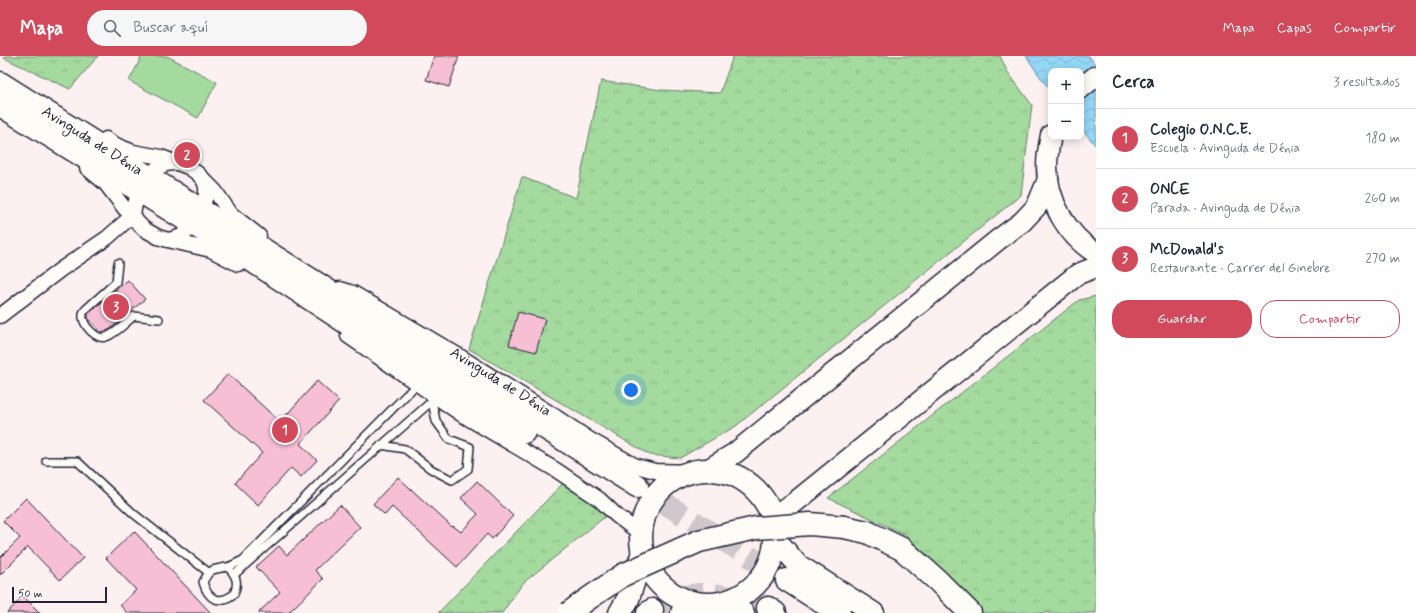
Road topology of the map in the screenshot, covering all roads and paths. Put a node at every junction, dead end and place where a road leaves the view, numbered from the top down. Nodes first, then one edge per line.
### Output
1 (1096, 76) edge
2 (0, 83) edge
3 (1084, 86) edge
4 (0, 105) edge
5 (36, 106) junction
6 (1050, 140) edge
7 (70, 148) junction
8 (178, 163) junction
9 (203, 179) junction
10 (1048, 179) junction
11 (144, 184) junction
12 (134, 215) junction
13 (196, 217) junction
14 (168, 240) junction
15 (1096, 253) edge
16 (282, 261) junction
17 (118, 263) dead end
18 (1096, 267) edge
19 (297, 284) junction
20 (0, 316) edge
21 (159, 319) dead end
22 (417, 384) junction
23 (436, 400) junction
24 (381, 445) junction
25 (46, 461) dead end
26 (700, 471) junction
27 (634, 492) tunnel mouth
28 (772, 517) junction
29 (775, 538) junction
30 (642, 543) junction
31 (228, 567) junction
32 (208, 572) junction
33 (235, 574) junction
34 (777, 599) edge
35 (719, 604) junction
36 (689, 608) edge
37 (569, 613) edge
38 (620, 613) edge
39 (744, 613) edge
40 (813, 613) edge
41 (839, 613) edge
42 (874, 613) edge
43 (970, 613) edge

1 - 3 main road
2 - 5 main road, Avinguda de Dénia
4 - 7 main road, Avinguda de Dénia
5 - 8 street, Avinguda de Dénia
5 - 11 main road, Avinguda de Dénia
6 - 10 main road
7 - 11 main road, Avinguda de Dénia
7 - 12 street, Avinguda de Dénia
8 - 9 street, Avinguda de Dénia
8 - 11 street, Avinguda de Dénia
9 - 13 street
9 - 16 street, Avinguda de Dénia
10 - 15 main road
10 - 26 main road
11 - 12 street, Avinguda de Dénia
11 - 13 main road, Avinguda de Dénia
12 - 14 street, Avinguda de Dénia
12 - 20 street
13 - 14 street
13 - 16 main road, Avinguda de Dénia
13 - 19 main road, Avinguda de Dénia
14 - 19 street, Avinguda de Dénia
16 - 19 main road, Avinguda de Dénia
17 - 21 lane
18 - 28 main road
19 - 22 street, Avinguda de Dénia
19 - 26 street, Avinguda de Dénia
19 - 27 main road, Avinguda de Dénia
22 - 23 street, Avinguda de Dénia
22 - 31 lane
23 - 24 lane
23 - 24 lane
23 - 30 street, Avinguda de Dénia
24 - 33 lane
25 - 32 lane
26 - 28 main road
26 - 30 main road
28 - 29 main road
29 - 35 main road
29 - 42 main road
30 - 36 main road
30 - 38 main road
31 - 32 lane
31 - 33 lane
32 - 33 lane
34 - 40 main road
34 - 41 main road
35 - 36 main road
35 - 39 main road
37 - 43 main road, bridge

